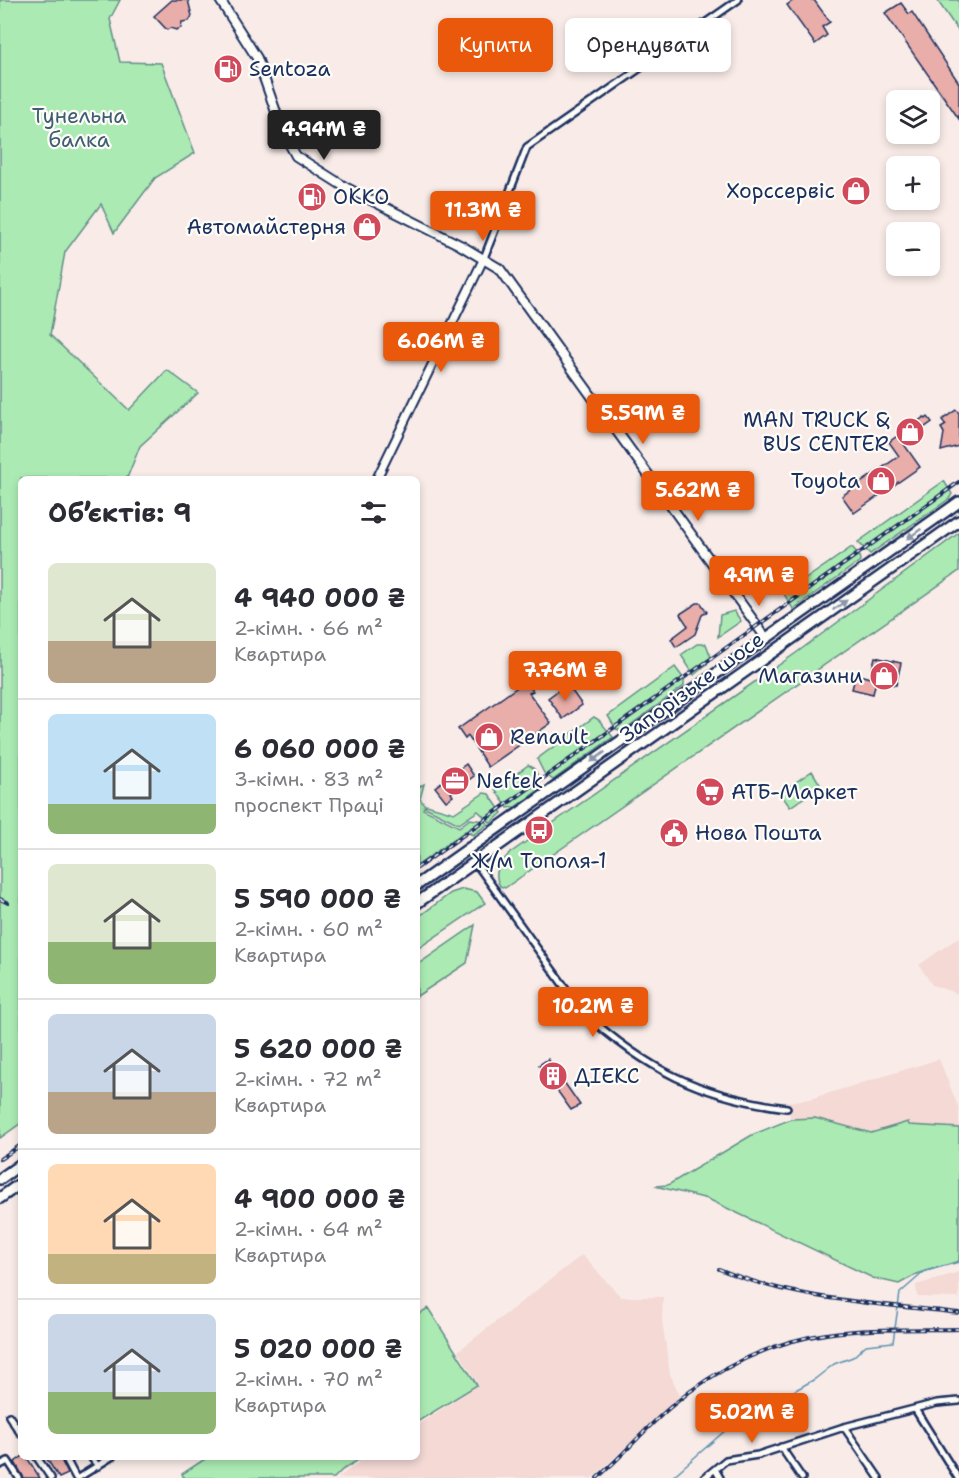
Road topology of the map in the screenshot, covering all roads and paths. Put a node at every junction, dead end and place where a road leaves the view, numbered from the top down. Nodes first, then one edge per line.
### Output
1 (220, 0) edge
2 (738, 0) edge
3 (484, 258) junction
4 (378, 476) edge
5 (959, 502) edge
6 (959, 521) edge
7 (766, 638) junction
8 (775, 650) junction
9 (466, 850) junction
10 (475, 862) junction
11 (420, 883) edge
12 (420, 901) edge
13 (787, 1108) dead end
14 (18, 1166) edge
15 (0, 1179) edge
16 (18, 1185) edge
17 (0, 1198) edge
18 (959, 1401) edge
19 (915, 1409) junction
20 (9, 1416) dead end
21 (844, 1427) junction
22 (18, 1430) edge
23 (781, 1447) junction
24 (39, 1460) edge
25 (67, 1460) edge
26 (93, 1460) edge
27 (107, 1460) edge
28 (0, 1465) edge
29 (98, 1466) junction
30 (715, 1469) junction
31 (958, 1477) edge
32 (19, 1478) edge
33 (51, 1478) edge
34 (77, 1478) edge
35 (704, 1478) edge
36 (720, 1478) edge
37 (802, 1478) edge
38 (879, 1478) edge

1 - 3 main road
2 - 3 street
3 - 4 street
3 - 7 main road
5 -> 7 main road, Запорізьке шосе
8 -> 6 main road, Запорізьке шосе
7 - 8 main road
7 -> 9 main road, Запорізьке шосе
8 - 10 main road, Запорізьке шосе
9 - 10 main road
9 - 11 main road, Запорізьке шосе
10 - 12 main road, Запорізьке шосе
10 - 13 street
14 - 15 main road
16 - 17 main road
18 - 19 street
19 - 21 street
19 - 31 street
20 - 22 street
21 - 23 street
21 - 38 street
23 - 30 street
23 - 37 street
24 - 33 street
25 - 34 street
26 - 29 street
27 - 29 street
28 - 32 street
29 - 34 street
30 - 35 street
30 - 36 street

